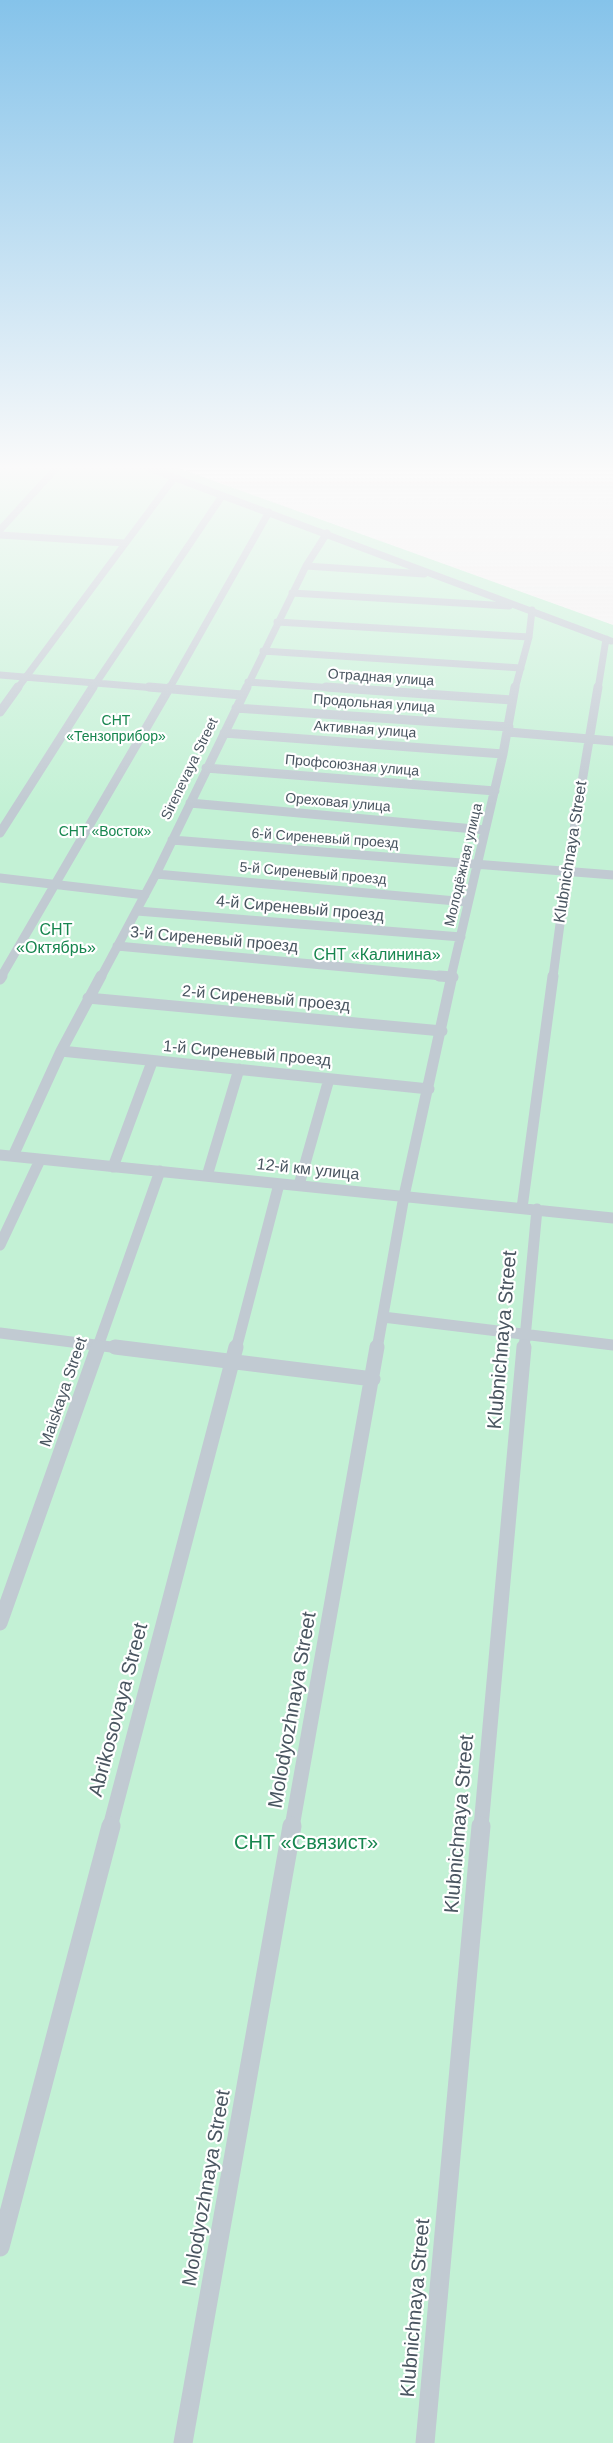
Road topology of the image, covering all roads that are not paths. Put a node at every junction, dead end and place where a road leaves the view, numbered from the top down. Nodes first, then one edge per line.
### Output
1 (99, 578) edge
2 (167, 578) edge
3 (231, 578) edge
4 (300, 578) edge
5 (448, 578) edge
6 (292, 593) junction
7 (527, 609) junction
8 (278, 622) junction
9 (529, 637) junction
10 (610, 640) edge
11 (263, 651) junction
12 (521, 668) junction
13 (0, 675) edge
14 (27, 676) junction
15 (97, 681) junction
16 (248, 682) junction
17 (169, 687) junction
18 (242, 695) junction
19 (512, 700) junction
20 (236, 708) junction
21 (0, 712) edge
22 (508, 730) junction
23 (224, 733) junction
24 (588, 739) junction
25 (613, 741) edge
26 (503, 754) junction
27 (206, 768) junction
28 (495, 791) junction
29 (190, 803) junction
30 (485, 830) junction
31 (0, 833) edge
32 (172, 840) junction
33 (476, 864) junction
34 (567, 871) junction
35 (156, 874) junction
36 (613, 875) edge
37 (0, 878) edge
38 (56, 884) junction
39 (145, 895) junction
40 (467, 902) junction
41 (137, 911) junction
42 (461, 937) junction
43 (117, 946) junction
44 (453, 977) junction
45 (0, 979) edge
46 (88, 998) junction
47 (441, 1031) junction
48 (61, 1051) junction
49 (152, 1062) junction
50 (239, 1069) junction
51 (329, 1079) junction
52 (429, 1089) junction
53 (4, 1158) edge
54 (40, 1160) junction
55 (113, 1167) junction
56 (160, 1171) junction
57 (207, 1176) junction
58 (279, 1184) junction
59 (299, 1185) junction
60 (404, 1196) junction
61 (529, 1209) junction
62 (613, 1218) edge
63 (0, 1245) edge
64 (383, 1317) junction
65 (0, 1333) edge
66 (525, 1333) junction
67 (98, 1345) junction
68 (613, 1346) edge
69 (231, 1363) junction
70 (373, 1379) junction
71 (0, 1623) edge
72 (0, 2247) edge
73 (183, 2443) edge
74 (425, 2443) edge

1 - 14 street
2 - 15 street
3 - 17 street
4 - 6 street, Sirenevaya Street
5 - 7 street
6 - 7 street
6 - 8 street, Sirenevaya Street
7 - 9 street, Молодёжная улица
7 - 10 street
8 - 9 street
8 - 11 street, Sirenevaya Street
9 - 12 street, Молодёжная улица
10 - 24 street, Klubnichnaya Street
11 - 12 street
11 - 16 street, Sirenevaya Street
12 - 19 street, Молодёжная улица
13 - 14 street
14 - 15 street
14 - 21 street
15 - 17 street
15 - 31 street
16 - 18 street, Sirenevaya Street
16 - 19 street, Отрадная улица
17 - 18 street
17 - 38 street
18 - 20 street, Sirenevaya Street
19 - 22 street, Молодёжная улица
20 - 22 street, Продольная улица
20 - 23 street, Sirenevaya Street
22 - 24 street, Продольная улица
22 - 26 street, Молодёжная улица
23 - 26 street, Активная улица
23 - 27 street, Sirenevaya Street
24 - 25 street, Продольная улица
24 - 34 street, Klubnichnaya Street
26 - 28 street, Молодёжная улица
27 - 28 street, Профсоюзная улица
27 - 29 street, Sirenevaya Street
28 - 30 street, Молодёжная улица
29 - 30 street, Ореховая улица
29 - 32 street, Sirenevaya Street
30 - 33 street, Молодёжная улица
32 - 33 street, 6-й Сиреневый проезд
32 - 35 street, Sirenevaya Street
33 - 34 street, 6-й Сиреневый проезд
33 - 40 street, Молодёжная улица
34 - 36 street, 6-й Сиреневый проезд
34 - 61 street, Klubnichnaya Street
35 - 39 street, Sirenevaya Street
35 - 40 street, 5-й Сиреневый проезд
37 - 38 street
38 - 39 street
38 - 45 street
39 - 41 street, Sirenevaya Street
40 - 42 street, Молодёжная улица
41 - 42 street, 4-й Сиреневый проезд
41 - 43 street, Sirenevaya Street
42 - 44 street, Молодёжная улица
43 - 44 street, 3-й Сиреневый проезд
43 - 46 street, Sirenevaya Street
44 - 47 street, Молодёжная улица
46 - 47 street, 2-й Сиреневый проезд
46 - 48 street, Sirenevaya Street
47 - 52 street, Молодёжная улица
48 - 49 street, 1-й Сиреневый проезд
48 - 53 street, Sirenevaya Street
49 - 50 street, 1-й Сиреневый проезд
49 - 55 street
50 - 51 street, 1-й Сиреневый проезд
50 - 57 street
51 - 52 street, 1-й Сиреневый проезд
51 - 59 street
52 - 60 street, Молодёжная улица
53 - 54 street, 12-й км улица
54 - 55 street, 12-й км улица
54 - 63 street
55 - 56 street, 12-й км улица
56 - 57 street, 12-й км улица
56 - 67 street, Maiskaya Street
57 - 58 street, 12-й км улица
58 - 59 street, 12-й км улица
58 - 69 street, Abrikosovaya Street
59 - 60 street, 12-й км улица
60 - 61 street, 12-й км улица
60 - 64 street, Molodyozhnaya Street
61 - 62 street, 12-й км улица
61 - 66 street, Klubnichnaya Street
64 - 66 street
64 - 70 street, Molodyozhnaya Street
65 - 67 street
66 - 68 street
66 - 74 street, Klubnichnaya Street
67 - 69 street
67 - 71 street, Maiskaya Street
69 - 70 street
69 - 72 street, Abrikosovaya Street
70 - 73 street, Molodyozhnaya Street

